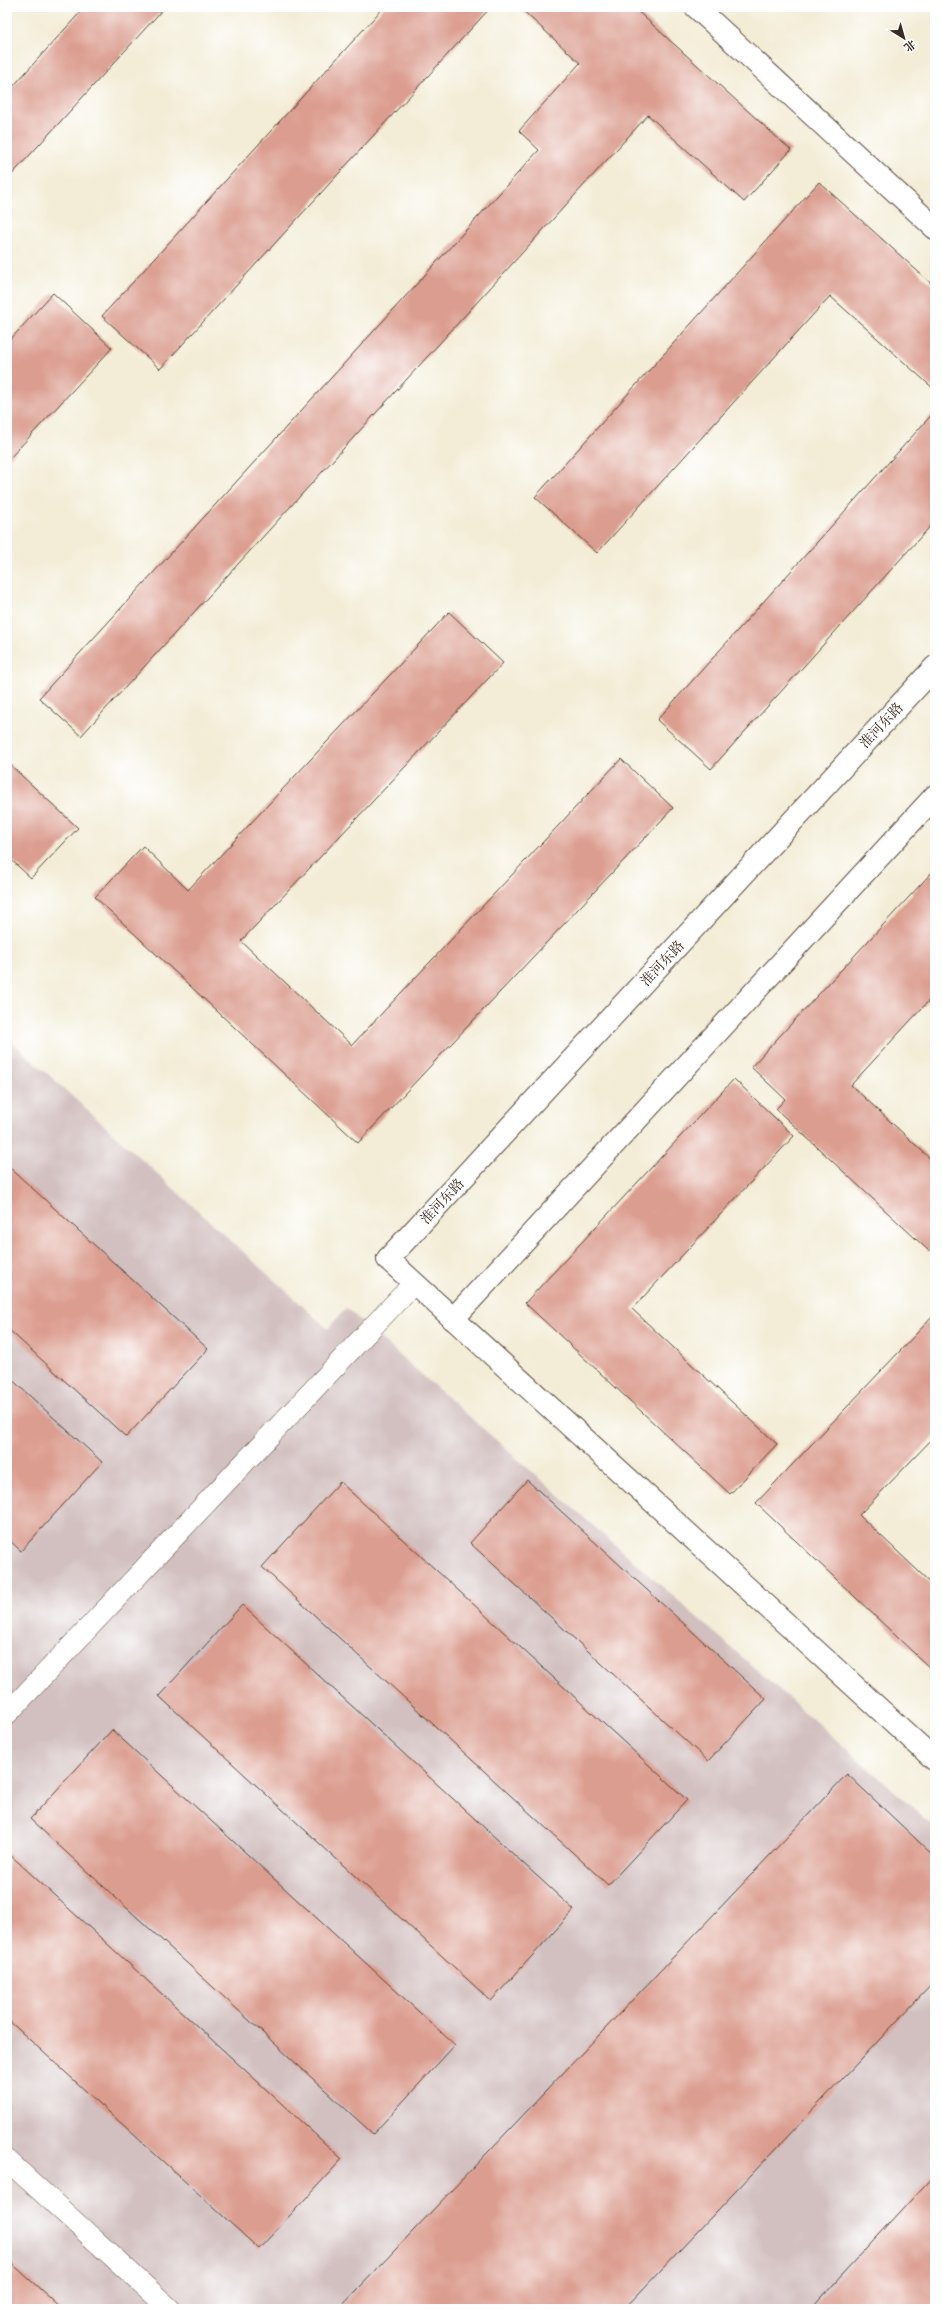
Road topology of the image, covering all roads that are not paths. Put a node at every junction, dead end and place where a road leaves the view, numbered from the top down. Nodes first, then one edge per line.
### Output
1 (696, 7) edge
2 (935, 228) edge
3 (935, 667) edge
4 (935, 796) edge
5 (414, 1283) junction
6 (453, 1319) junction
7 (7, 1714) edge
8 (935, 1760) edge
9 (7, 2160) edge
10 (170, 2309) edge

1 - 2 main road
3 - 5 main road, 淮河东路
4 - 6 main road
5 - 6 main road
5 - 7 lane
6 - 8 main road
9 - 10 lane

